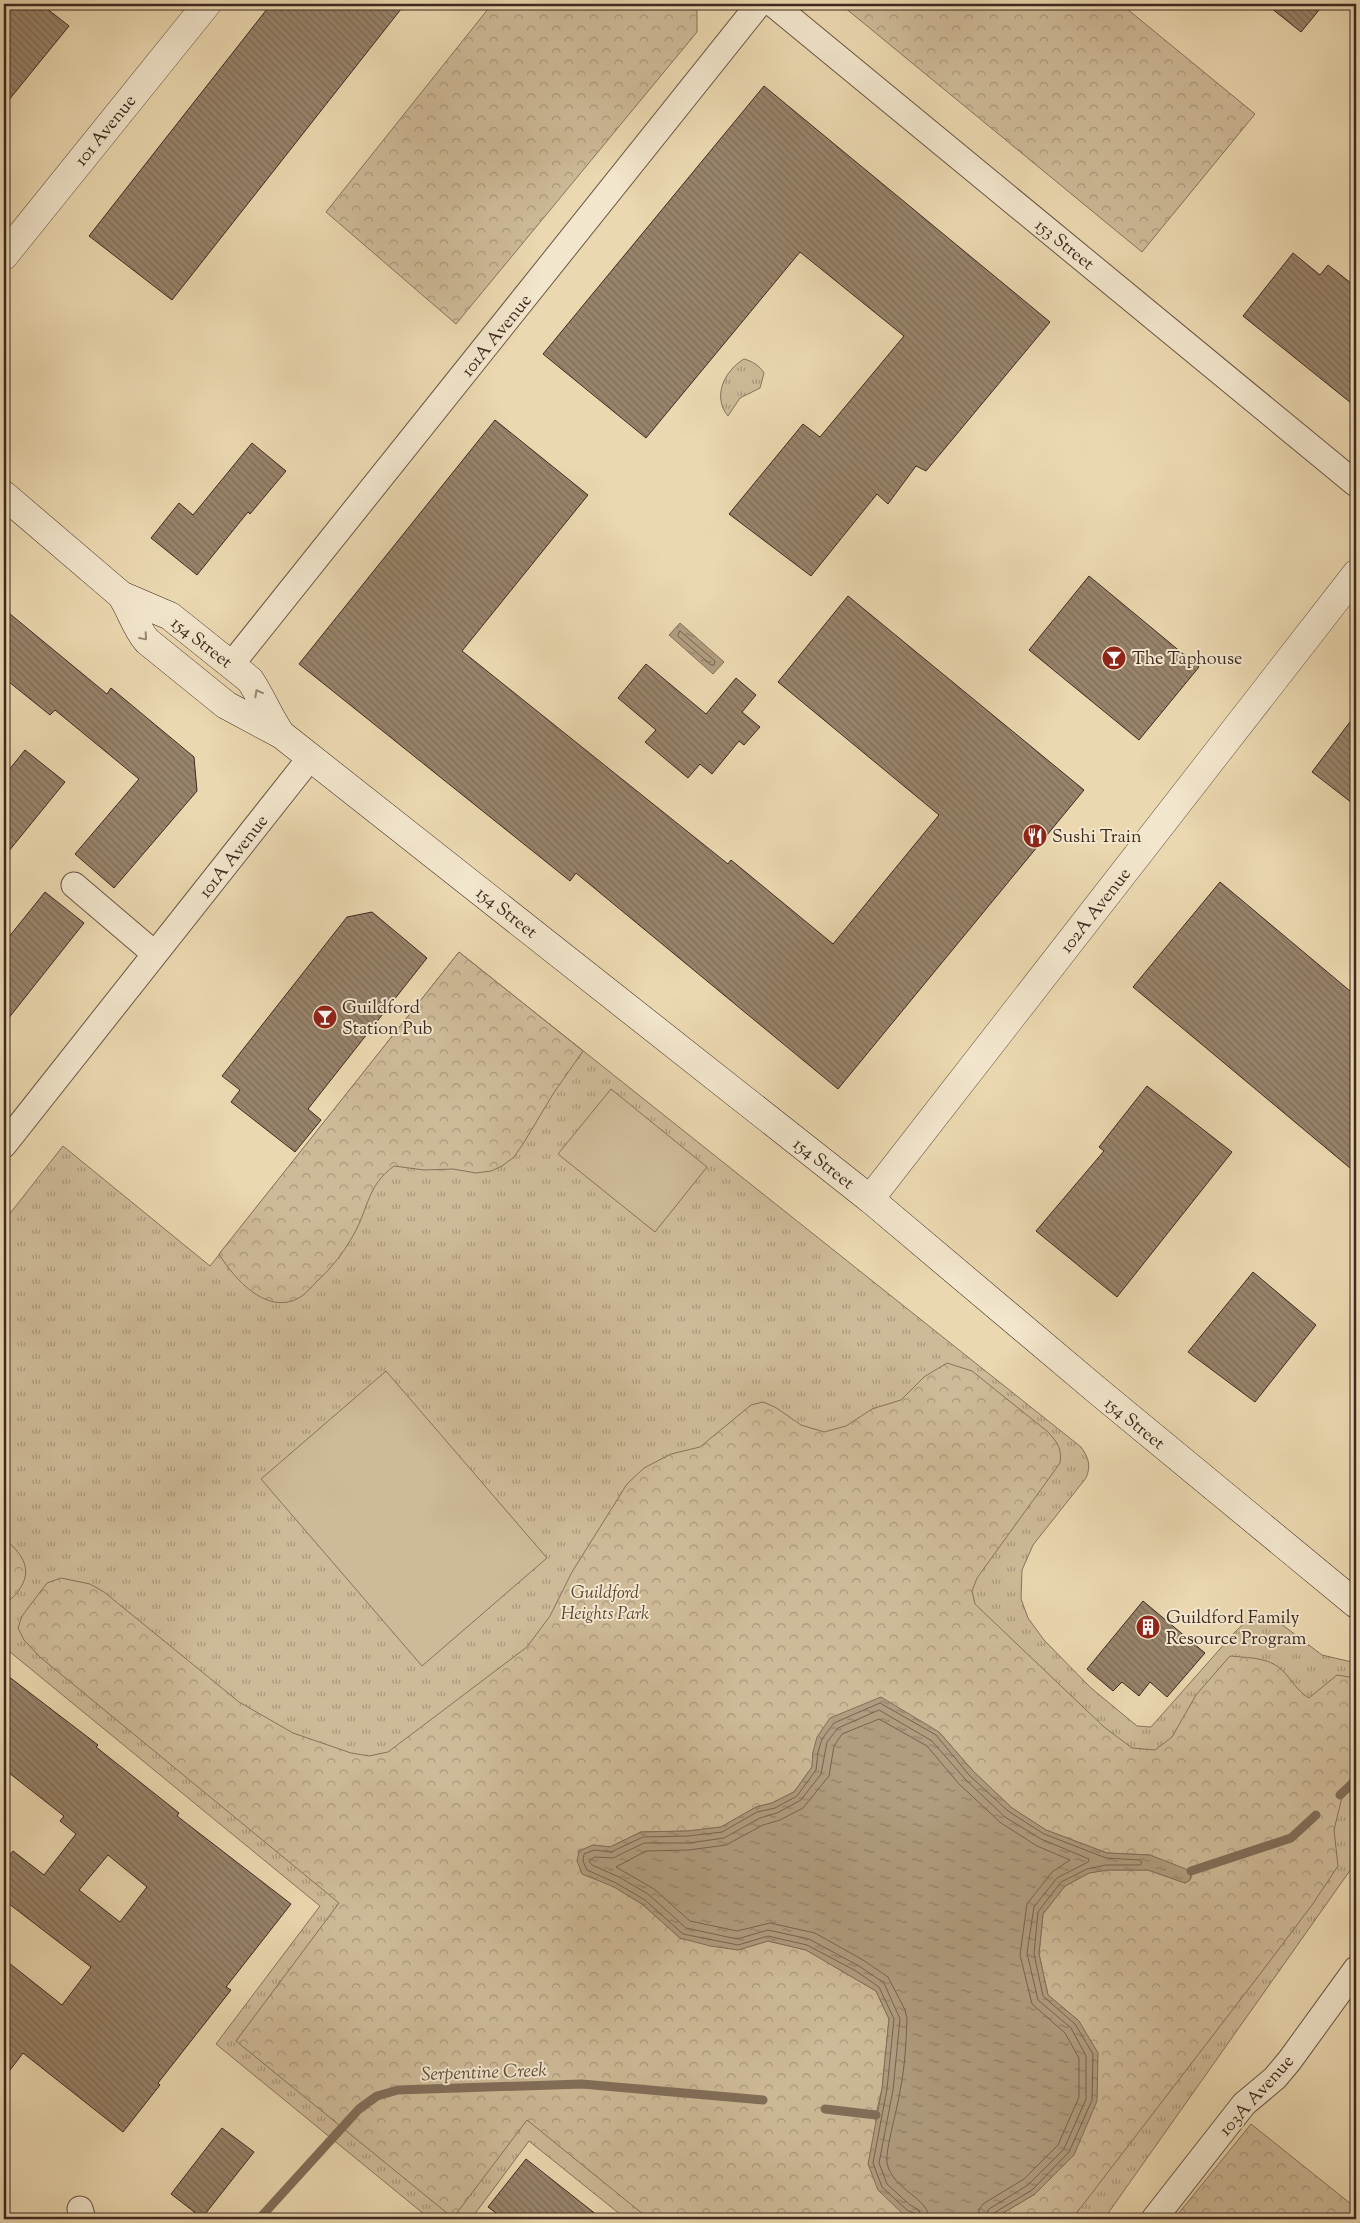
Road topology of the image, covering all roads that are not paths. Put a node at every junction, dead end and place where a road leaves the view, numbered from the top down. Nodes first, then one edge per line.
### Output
1 (207, 4) edge
2 (759, 4) edge
3 (773, 4) edge
4 (4, 256) edge
5 (1356, 484) edge
6 (4, 495) edge
7 (1356, 574) edge
8 (121, 595) junction
9 (231, 665) junction
10 (282, 735) junction
11 (310, 758) junction
12 (74, 885) dead end
13 (155, 954) junction
14 (4, 1145) edge
15 (870, 1199) junction
16 (1356, 1604) edge
17 (1356, 1969) edge
18 (1154, 2219) edge

1 - 4 main road, 101 Avenue
2 - 9 street, 101A Avenue
3 - 5 street, 153 Street
6 - 8 main road, 154 Street
7 - 15 main road, 102A Avenue
8 - 9 main road, 154 Street
8 -> 10 main road, 154 Street
10 -> 9 main road, 154 Street
10 - 11 main road, 154 Street
11 - 13 street, 101A Avenue
11 - 15 main road, 154 Street
12 - 13 street
13 - 14 street, 101A Avenue
15 - 16 main road, 154 Street
17 - 18 street, 103A Avenue

